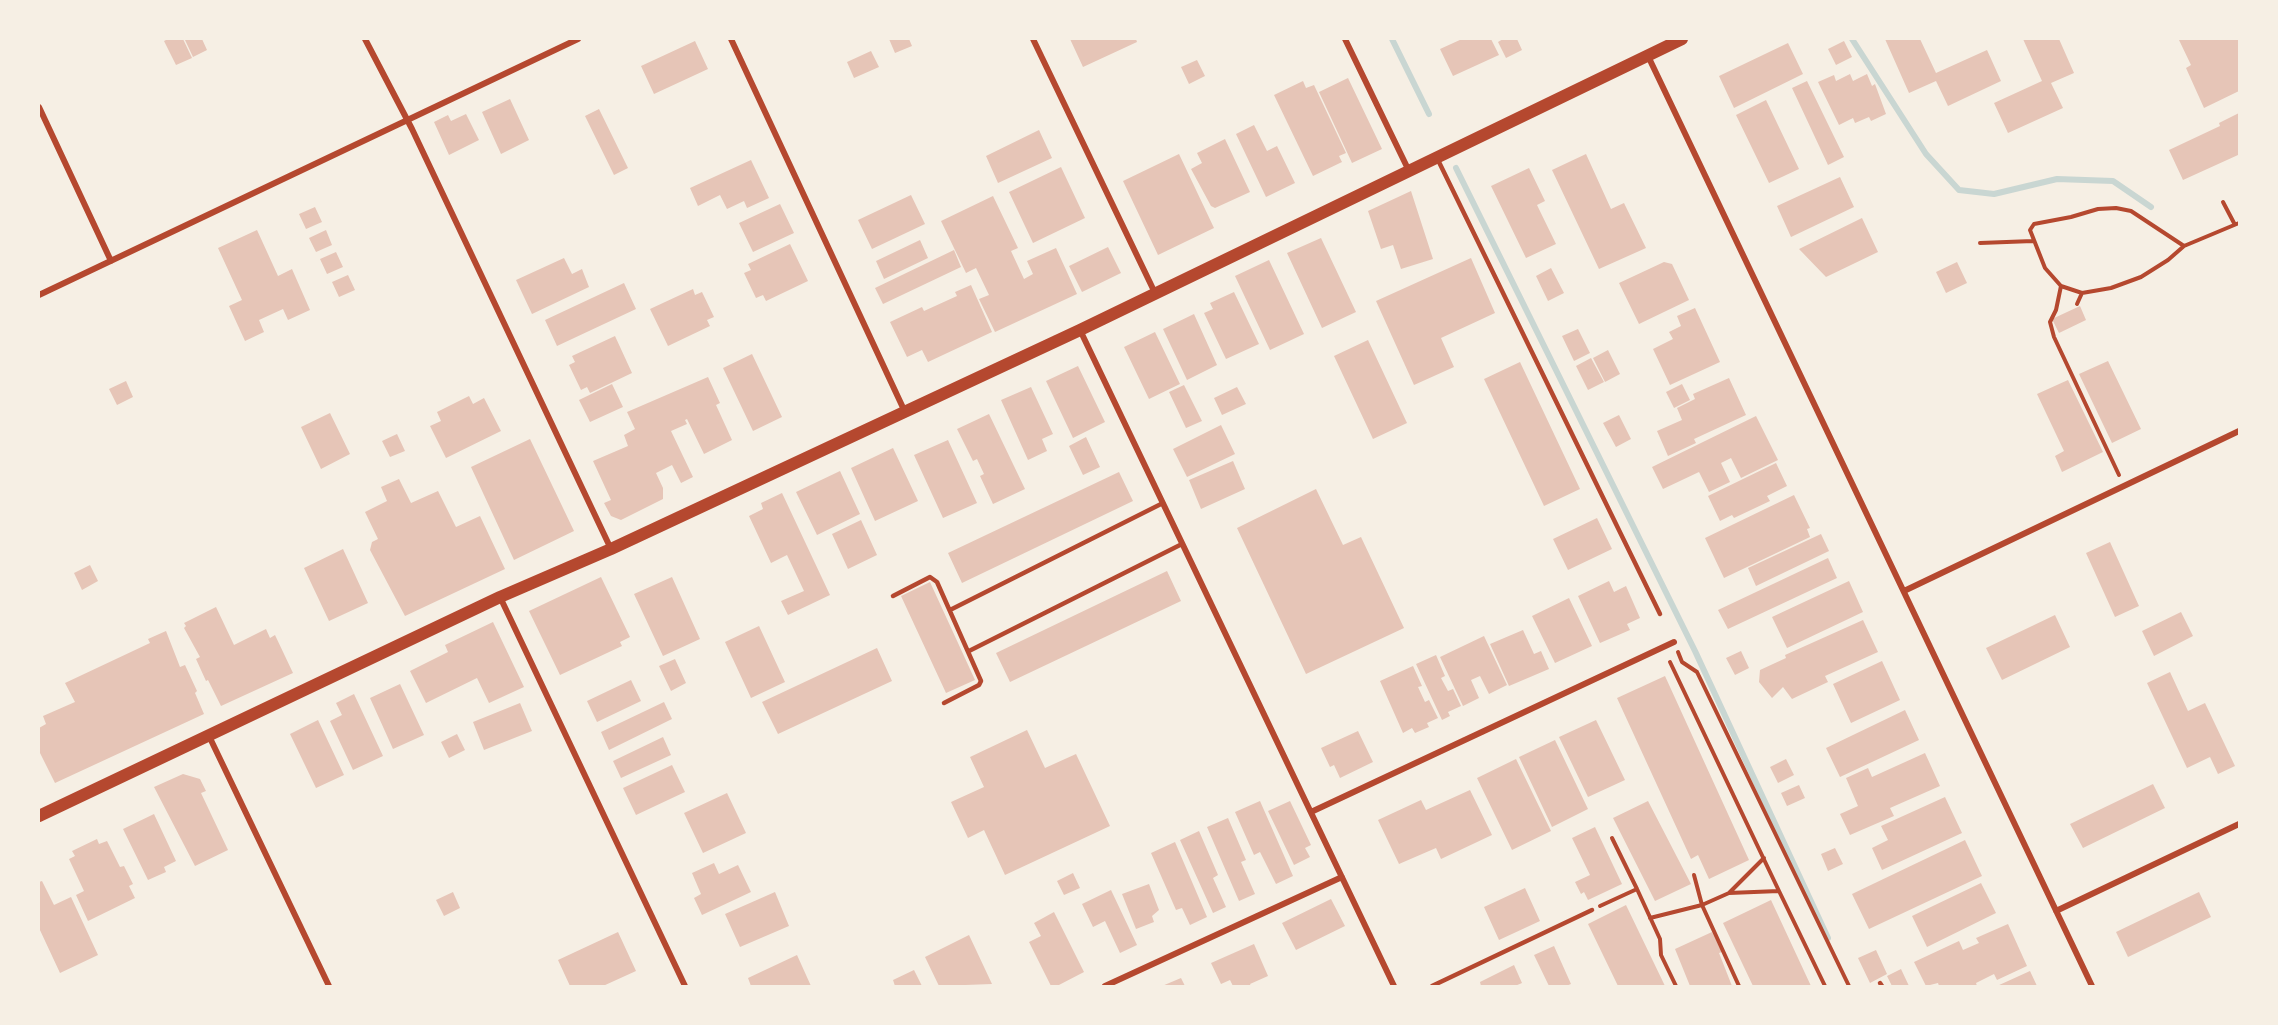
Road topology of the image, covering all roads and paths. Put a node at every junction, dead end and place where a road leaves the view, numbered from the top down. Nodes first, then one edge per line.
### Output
1 (365, 39) edge
2 (578, 39) edge
3 (730, 39) edge
4 (1033, 39) edge
5 (1345, 39) edge
6 (1682, 39) edge
7 (1648, 56) junction
8 (39, 107) edge
9 (408, 121) junction
10 (1437, 157) junction
11 (1409, 171) junction
12 (2223, 202) dead end
13 (2236, 223) edge
14 (2033, 241) junction
15 (1980, 243) dead end
16 (2184, 246) junction
17 (111, 261) junction
18 (2061, 286) junction
19 (2082, 292) junction
20 (1155, 294) junction
21 (39, 295) edge
22 (2077, 304) dead end
23 (1080, 330) junction
24 (905, 412) junction
25 (2239, 431) edge
26 (2124, 486) junction
27 (1163, 503) junction
28 (1182, 544) junction
29 (611, 549) junction
30 (1904, 591) junction
31 (893, 596) dead end
32 (500, 597) junction
33 (950, 610) junction
34 (1660, 614) dead end
35 (1674, 642) joint
36 (969, 651) junction
37 (1670, 662) dead end
38 (944, 703) dead end
39 (209, 736) junction
40 (1311, 812) junction
41 (40, 815) edge
42 (2239, 824) edge
43 (1612, 838) dead end
44 (1764, 858) junction
45 (1694, 876) dead end
46 (1342, 877) junction
47 (1636, 889) junction
48 (1779, 891) junction
49 (1729, 893) junction
50 (1702, 905) junction
51 (1592, 910) joint
52 (2056, 911) junction
53 (1650, 918) junction
54 (329, 986) edge
55 (685, 986) edge
56 (1106, 986) edge
57 (1394, 986) edge
58 (1432, 986) edge
59 (1676, 986) edge
60 (1739, 986) edge
61 (1825, 986) edge
62 (1849, 986) edge
63 (2092, 986) edge

1 - 9 street
2 - 9 street
3 - 24 street
4 - 20 street
5 - 11 street
6 - 7 main road
7 - 10 main road
7 - 30 street
8 - 17 street
9 - 17 street
9 - 29 street
10 - 11 main road
10 - 34 lane
11 - 20 main road
12 - 13 path
13 - 16 path
14 - 15 path
14 - 16 path
14 - 18 path
16 - 19 path
17 - 21 street
18 - 19 path
18 - 26 path
19 - 22 path
20 - 23 main road
23 - 24 main road
23 - 27 street
24 - 29 main road
25 - 26 street
26 - 30 street
27 - 28 street
27 - 33 lane
28 - 36 lane
28 - 40 street
29 - 32 main road
30 - 52 street
31 - 33 lane
32 - 39 main road
32 - 55 street
33 - 36 lane
35 - 40 street
35 - 62 path
36 - 38 lane
37 - 44 path
39 - 41 main road
39 - 54 street
40 - 46 street
42 - 52 street
43 - 47 path
44 - 48 path
44 - 49 path
45 - 50 path
46 - 56 street
46 - 57 street
47 - 51 path
47 - 53 path
48 - 49 path
48 - 61 path
49 - 50 path
50 - 53 path
50 - 60 path
51 - 58 lane
52 - 63 street
53 - 59 path

